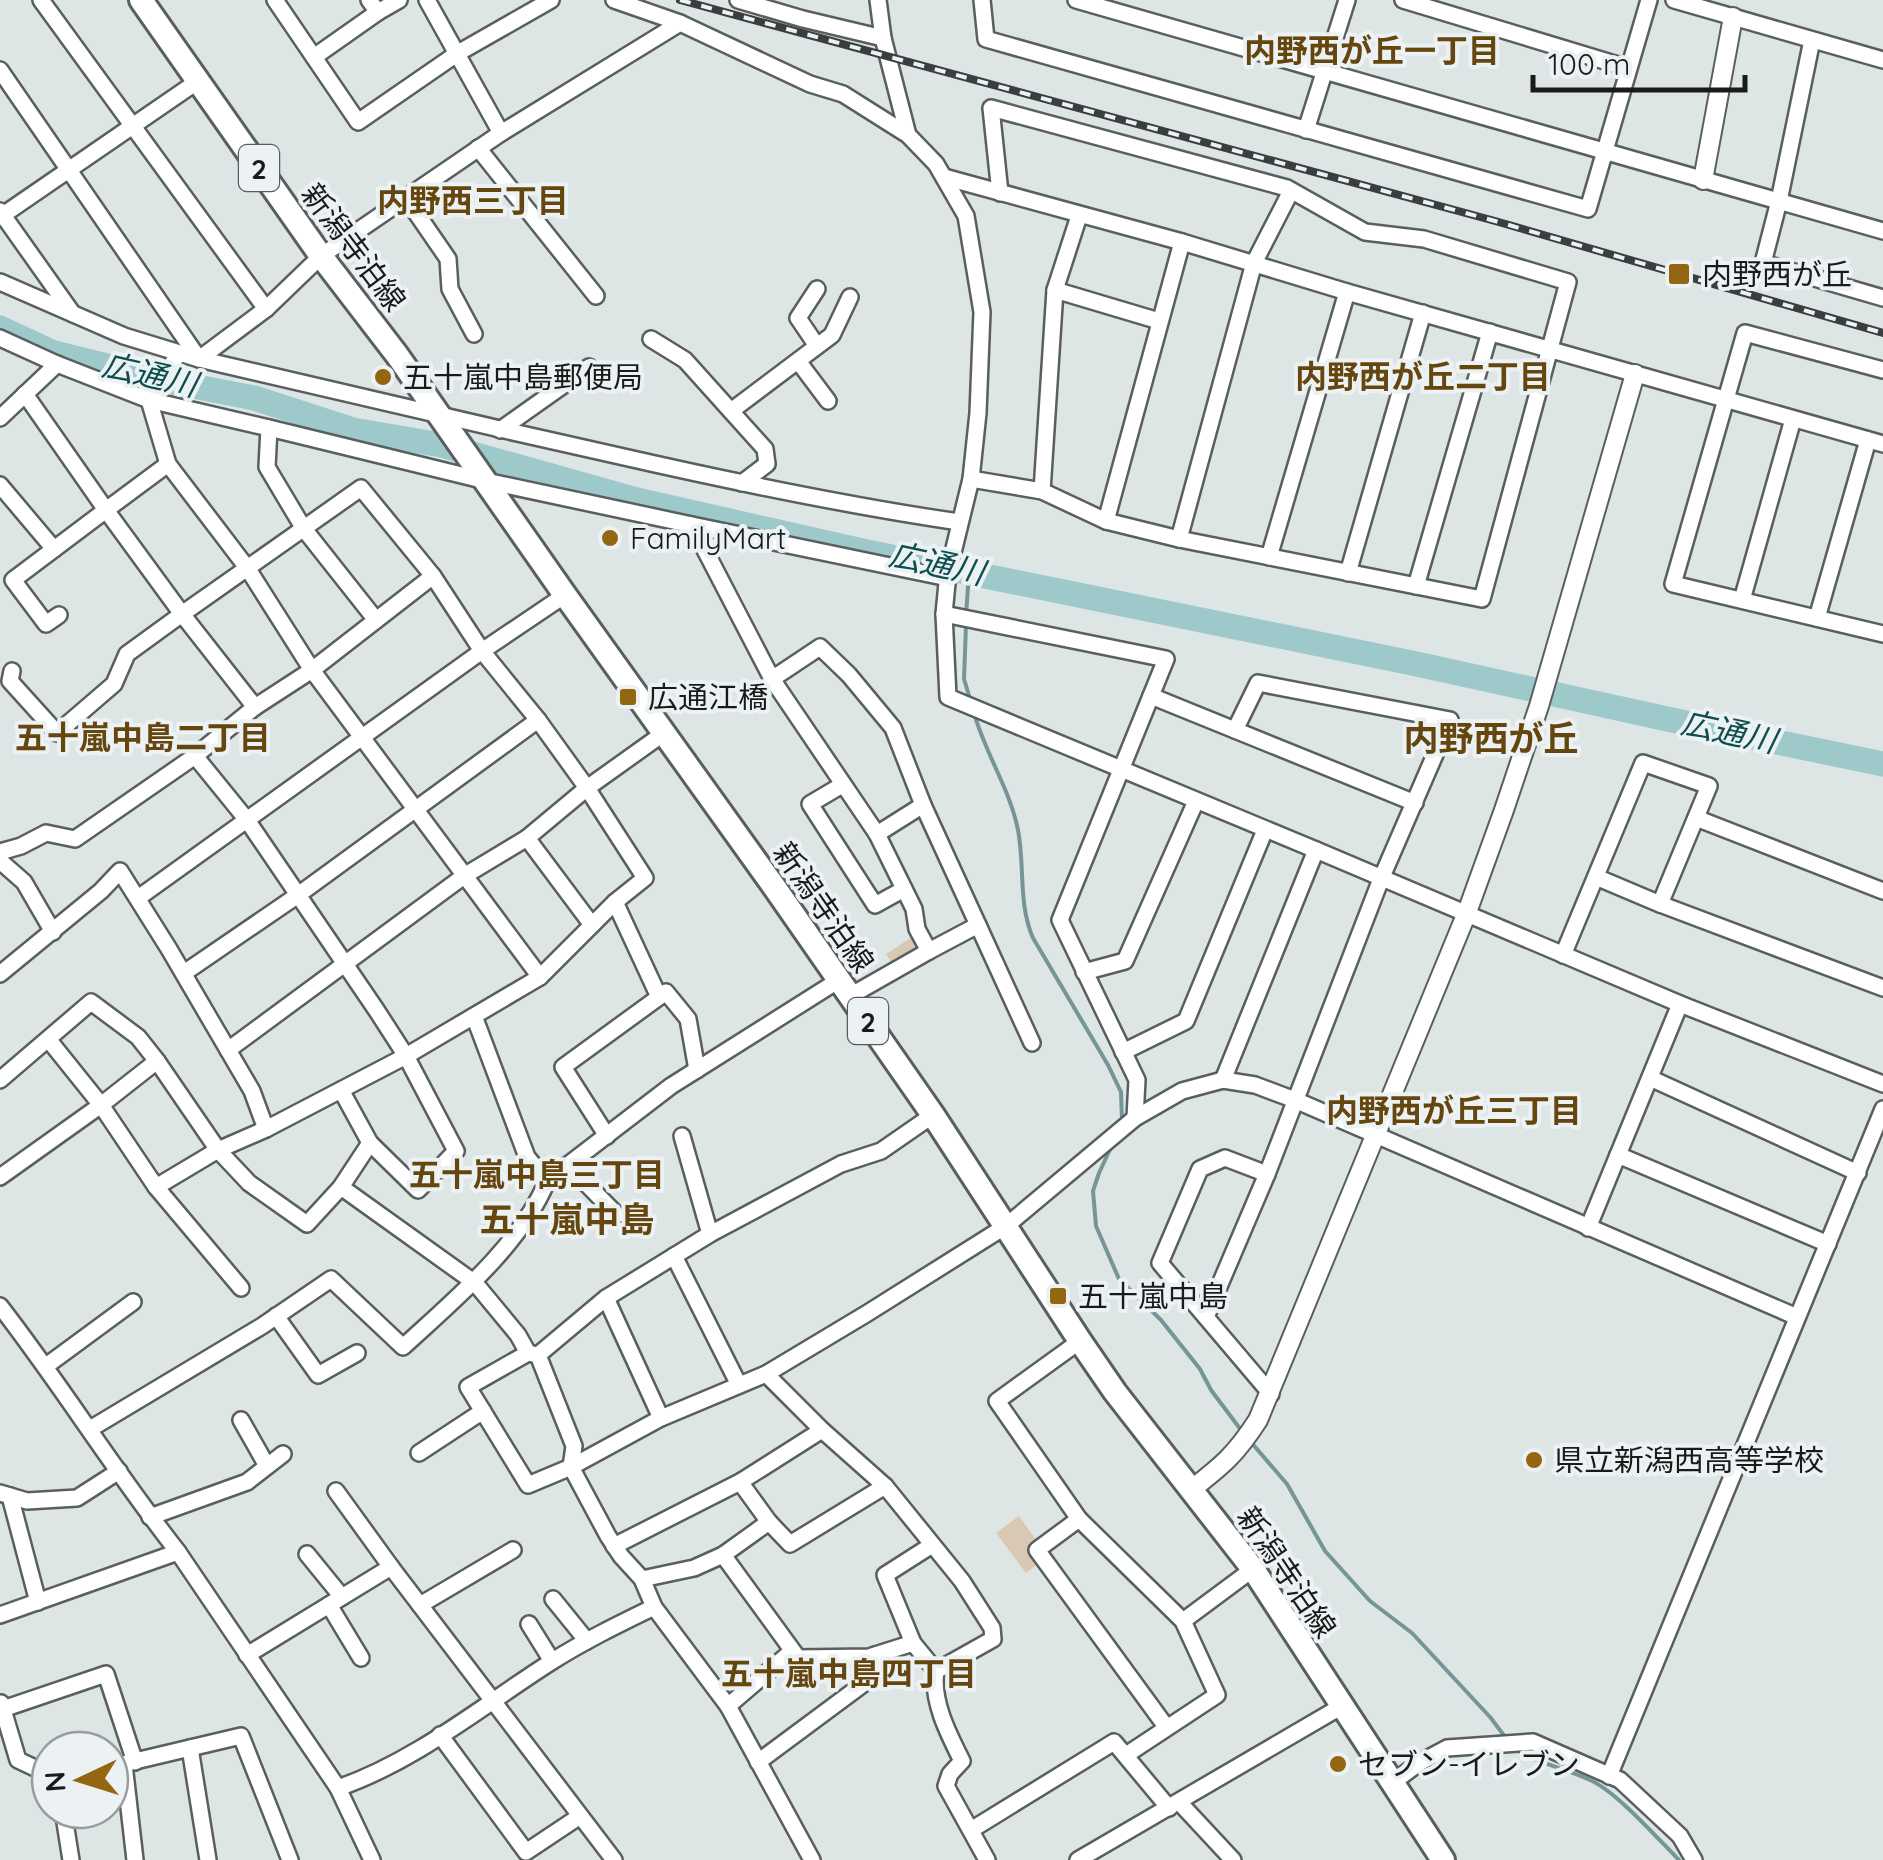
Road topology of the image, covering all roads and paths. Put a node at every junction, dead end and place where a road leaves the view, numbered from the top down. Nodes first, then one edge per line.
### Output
1 (41, 0) edge
2 (141, 0) edge
3 (275, 0) edge
4 (399, 0) edge
5 (427, 0) edge
6 (551, 0) edge
7 (614, 0) edge
8 (738, 0) edge
9 (799, 0) edge
10 (878, 0) edge
11 (982, 0) edge
12 (1076, 0) edge
13 (1347, 0) edge
14 (1403, 0) edge
15 (1648, 0) edge
16 (1674, 0) edge
17 (373, 6) edge
18 (1733, 16) junction
19 (804, 19) junction
20 (680, 22) junction
21 (883, 38) junction
22 (1812, 40) junction
23 (458, 54) junction
24 (314, 56) junction
25 (1883, 60) edge
26 (1628, 68) junction
27 (0, 70) edge
28 (1324, 72) junction
29 (198, 80) junction
30 (133, 125) junction
31 (1306, 130) junction
32 (501, 133) junction
33 (908, 135) junction
34 (478, 148) junction
35 (1604, 152) junction
36 (69, 170) junction
37 (944, 177) junction
38 (1702, 180) junction
39 (1292, 191) junction
40 (1000, 193) junction
41 (406, 198) junction
42 (1779, 202) junction
43 (1, 214) edge
44 (1079, 216) junction
45 (1883, 231) edge
46 (1182, 242) junction
47 (321, 256) junction
48 (1254, 263) junction
49 (0, 282) edge
50 (817, 289) dead end
51 (1055, 290) junction
52 (1346, 292) junction
53 (596, 296) dead end
54 (850, 297) dead end
55 (1883, 298) edge
56 (266, 310) junction
57 (1424, 314) junction
58 (74, 315) junction
59 (1159, 321) junction
60 (1490, 332) junction
61 (474, 334) dead end
62 (0, 338) edge
63 (651, 339) dead end
64 (817, 346) junction
65 (1550, 349) junction
66 (179, 353) junction
67 (199, 359) junction
68 (798, 361) junction
69 (57, 364) junction
70 (589, 366) dead end
71 (1883, 370) edge
72 (1635, 374) junction
73 (25, 394) junction
74 (149, 400) junction
75 (1726, 400) junction
76 (828, 401) dead end
77 (731, 411) junction
78 (0, 418) edge
79 (1793, 418) junction
80 (443, 420) junction
81 (269, 428) junction
82 (500, 430) junction
83 (1875, 442) edge
84 (168, 464) junction
85 (483, 478) junction
86 (971, 479) junction
87 (742, 483) junction
88 (0, 485) edge
89 (1042, 491) junction
90 (106, 510) junction
91 (1106, 521) junction
92 (692, 525) junction
93 (959, 526) junction
94 (304, 529) junction
95 (1179, 539) junction
96 (54, 549) junction
97 (1269, 557) junction
98 (248, 569) junction
99 (1348, 573) junction
100 (433, 576) junction
101 (948, 576) junction
102 (6, 585) edge
103 (1416, 586) junction
104 (565, 594) junction
105 (1742, 600) junction
106 (182, 614) junction
107 (944, 614) junction
108 (1817, 618) junction
109 (376, 620) junction
110 (47, 625) dead end
111 (1883, 634) edge
112 (482, 651) junction
113 (312, 670) junction
114 (12, 671) dead end
115 (772, 679) junction
116 (1151, 696) junction
117 (255, 707) junction
118 (538, 720) junction
119 (1235, 730) junction
120 (664, 733) junction
121 (364, 738) junction
122 (194, 756) junction
123 (1121, 770) junction
124 (842, 785) junction
125 (587, 788) junction
126 (1196, 802) junction
127 (1415, 803) junction
128 (922, 804) junction
129 (415, 808) junction
130 (1696, 818) junction
131 (247, 820) junction
132 (1266, 830) junction
133 (876, 834) junction
134 (528, 838) junction
135 (1316, 850) junction
136 (0, 852) edge
137 (0, 861) edge
138 (464, 876) junction
139 (1596, 877) junction
140 (1381, 879) junction
141 (904, 889) junction
142 (1883, 891) edge
143 (298, 895) junction
144 (138, 898) junction
145 (615, 902) junction
146 (1660, 904) junction
147 (1466, 915) junction
148 (592, 925) junction
149 (978, 925) junction
150 (53, 932) junction
151 (929, 951) junction
152 (1563, 956) junction
153 (345, 964) junction
154 (1084, 972) junction
155 (0, 974) edge
156 (184, 974) junction
157 (540, 977) junction
158 (845, 988) junction
159 (1883, 988) edge
160 (659, 997) junction
161 (1680, 1004) junction
162 (474, 1016) junction
163 (48, 1039) junction
164 (1032, 1043) dead end
165 (228, 1050) junction
166 (1123, 1052) junction
167 (406, 1056) junction
168 (157, 1060) junction
169 (697, 1070) junction
170 (1650, 1078) junction
171 (0, 1080) edge
172 (1223, 1080) junction
173 (1883, 1084) edge
174 (341, 1090) junction
175 (1296, 1100) junction
176 (100, 1105) junction
177 (1883, 1109) edge
178 (934, 1115) junction
179 (1136, 1118) junction
180 (266, 1129) junction
181 (1375, 1135) junction
182 (607, 1136) junction
183 (682, 1136) dead end
184 (370, 1142) junction
185 (218, 1150) junction
186 (1618, 1156) junction
187 (568, 1165) junction
188 (1858, 1173) junction
189 (1267, 1174) junction
190 (0, 1177) edge
191 (547, 1182) junction
192 (156, 1187) junction
193 (341, 1188) junction
194 (616, 1215) dead end
195 (1006, 1226) junction
196 (1588, 1228) junction
197 (710, 1234) junction
198 (1828, 1244) junction
199 (674, 1256) junction
200 (475, 1283) junction
201 (242, 1288) dead end
202 (606, 1298) junction
203 (133, 1302) dead end
204 (0, 1306) edge
205 (276, 1316) junction
206 (1206, 1317) junction
207 (1797, 1317) junction
208 (1080, 1341) junction
209 (357, 1353) dead end
210 (533, 1354) junction
211 (46, 1366) junction
212 (766, 1374) junction
213 (738, 1385) junction
214 (1270, 1394) junction
215 (483, 1412) junction
216 (661, 1418) junction
217 (242, 1420) dead end
218 (90, 1429) junction
219 (822, 1430) junction
220 (418, 1452) dead end
221 (283, 1454) dead end
222 (268, 1466) junction
223 (571, 1467) junction
224 (120, 1471) junction
225 (740, 1482) junction
226 (885, 1486) junction
227 (1192, 1489) junction
228 (336, 1491) dead end
229 (5, 1494) edge
230 (150, 1517) junction
231 (1079, 1520) junction
232 (769, 1522) junction
233 (932, 1545) junction
234 (614, 1546) junction
235 (513, 1550) dead end
236 (178, 1552) junction
237 (307, 1554) dead end
238 (723, 1555) junction
239 (391, 1567) junction
240 (1254, 1569) junction
241 (642, 1580) junction
242 (553, 1600) dead end
243 (336, 1601) junction
244 (38, 1602) junction
245 (420, 1605) junction
246 (654, 1607) junction
247 (0, 1616) edge
248 (1183, 1621) junction
249 (529, 1624) dead end
250 (587, 1641) junction
251 (913, 1643) junction
252 (792, 1651) junction
253 (248, 1655) junction
254 (875, 1655) junction
255 (361, 1658) dead end
256 (552, 1661) junction
257 (936, 1671) junction
258 (492, 1702) junction
259 (1, 1706) edge
260 (728, 1706) junction
261 (1342, 1706) junction
262 (1167, 1728) junction
263 (117, 1730) edge
264 (440, 1735) junction
265 (190, 1748) junction
266 (1126, 1756) junction
267 (130, 1762) edge
268 (758, 1762) junction
269 (30, 1766) edge
270 (1609, 1776) junction
271 (1392, 1783) junction
272 (338, 1788) junction
273 (1174, 1805) junction
274 (580, 1816) junction
275 (130, 1820) edge
276 (66, 1830) edge
277 (970, 1830) junction
278 (523, 1857) edge
279 (71, 1860) edge
280 (135, 1860) edge
281 (208, 1860) edge
282 (290, 1860) edge
283 (372, 1860) edge
284 (614, 1860) edge
285 (812, 1860) edge
286 (987, 1860) edge
287 (1078, 1860) edge
288 (1233, 1860) edge
289 (1442, 1860) edge
290 (1694, 1860) edge

1 - 30 street
2 - 29 main road, 新潟寺泊線 / 2
3 - 24 street
4 - 17 street
5 - 23 street
6 - 23 street
7 - 20 street
8 - 19 street
9 - 19 street
10 - 21 street
11 - 31 street
12 - 28 street
13 - 28 street
14 - 26 street
15 - 26 street
16 - 18 street
17 - 24 street
18 - 22 street
18 - 38 street
19 - 21 street
20 - 32 street
20 - 33 street
21 - 33 street
22 - 25 street
22 - 42 street
23 - 24 street
23 - 32 street
26 - 35 street
27 - 36 street
28 - 31 street
28 - 35 street
29 - 30 street
29 - 47 main road, 新潟寺泊線 / 2
30 - 36 street
30 - 56 street
31 - 35 street
32 - 34 street
33 - 37 street
34 - 41 street
34 - 53 street
35 - 38 street
36 - 43 street
36 - 67 street
37 - 40 street
37 - 86 street
38 - 42 street
39 - 40 street
39 - 48 street
39 - 65 street
40 - 44 street
41 - 47 street
41 - 61 street
42 - 45 street
42 - 55 street
43 - 58 street
44 - 46 street
44 - 51 street
46 - 48 street
46 - 59 street
47 - 56 street
47 - 80 main road, 新潟寺泊線 / 2
48 - 52 street
48 - 95 street
49 - 58 street
50 - 64 street
51 - 59 street
51 - 89 street
52 - 57 street
52 - 97 street
54 - 64 street
56 - 67 street
57 - 60 street
57 - 99 street
58 - 66 street
59 - 91 street
60 - 65 street
60 - 103 street
62 - 69 street
63 - 77 street
64 - 68 street
65 - 72 street
65 - 103 street
66 - 67 street
66 - 74 street
67 - 80 street
68 - 76 street
68 - 77 street
69 - 73 street
69 - 74 street
70 - 82 street
71 - 75 street
72 - 75 street
72 - 147 street
73 - 78 street
73 - 90 street
74 - 81 street
74 - 84 street
75 - 79 street
75 - 105 street
77 - 87 street
79 - 83 street
79 - 105 street
80 - 82 street
80 - 85 main road, 新潟寺泊線 / 2
81 - 85 street
81 - 94 street
82 - 87 street
83 - 108 street
84 - 90 street
84 - 98 street
85 - 92 street
85 - 104 main road, 新潟寺泊線 / 2
86 - 89 street
86 - 93 street
87 - 93 street
88 - 96 street
89 - 91 street
90 - 96 street
90 - 106 street
91 - 95 street
92 - 101 street
92 - 115 street
93 - 101 street
94 - 98 street
94 - 100 street
94 - 109 street
95 - 97 street
96 - 102 street
97 - 99 street
98 - 106 street
98 - 113 street
99 - 103 street
100 - 109 street
100 - 112 street
101 - 107 street
102 - 110 street
104 - 112 street
104 - 120 main road, 新潟寺泊線 / 2
105 - 108 street
106 - 114 street
106 - 117 street
107 - 116 street
107 - 123 street
108 - 111 street
109 - 113 street
112 - 118 street
112 - 121 street
113 - 117 street
113 - 121 street
115 - 124 street
115 - 128 street
116 - 119 street
116 - 123 street
117 - 122 street
118 - 125 street
118 - 129 street
119 - 127 street
119 - 127 street
120 - 125 street
120 - 158 main road, 新潟寺泊線 / 2
121 - 129 street
121 - 131 street
122 - 131 street
122 - 136 street
123 - 126 street
123 - 154 street
124 - 133 street
124 - 141 street
125 - 134 street
125 - 145 street
126 - 132 street
126 - 154 street
127 - 140 street
128 - 133 street
128 - 149 street
129 - 138 street
129 - 143 street
130 - 139 street
130 - 142 street
130 - 146 street
131 - 143 street
131 - 144 street
132 - 135 street
132 - 166 street
133 - 141 street
134 - 138 street
134 - 148 street
135 - 140 street
135 - 172 street
137 - 150 street
138 - 153 street
138 - 157 street
139 - 146 street
139 - 152 street
140 - 147 street
140 - 175 street
141 - 151 street
143 - 153 street
143 - 156 street
144 - 150 street
144 - 156 street
145 - 148 street
145 - 160 street
146 - 159 street
147 - 152 street
147 - 181 street
148 - 157 street
149 - 151 street
149 - 164 street
150 - 155 street
151 - 158 street
152 - 161 street
153 - 165 street
153 - 167 street
154 - 166 street
156 - 165 street
157 - 162 street
158 - 169 street
158 - 178 main road, 新潟寺泊線 / 2
160 - 169 street
160 - 182 street
161 - 170 street
161 - 173 street
162 - 167 street
162 - 191 street
163 - 168 street
163 - 171 street
163 - 176 street
165 - 180 street
166 - 179 street
167 - 174 street
167 - 184 street
168 - 176 street
168 - 185 street
169 - 182 street
170 - 186 street
170 - 188 street
172 - 175 street
172 - 179 street
174 - 180 street
174 - 184 street
175 - 181 street
175 - 189 street
176 - 190 street
176 - 192 street
177 - 188 street
178 - 195 main road, 新潟寺泊線 / 2
178 - 197 street
179 - 195 street
180 - 185 street
181 - 196 street
181 - 214 street
182 - 187 street
183 - 197 street
184 - 193 street
185 - 192 street
185 - 193 street
186 - 196 street
186 - 198 street
187 - 191 street
187 - 194 street
188 - 198 street
189 - 206 street
189 - 206 street
191 - 200 street
192 - 201 street
193 - 200 street
195 - 208 main road, 新潟寺泊線 / 2
195 - 212 street
196 - 207 street
197 - 199 street
198 - 207 street
199 - 202 street
199 - 213 street
200 - 205 street
200 - 210 street
202 - 210 street
202 - 216 street
203 - 211 street
204 - 211 street
205 - 209 street
205 - 218 street
206 - 214 street
207 - 270 street
208 - 227 main road, 新潟寺泊線 / 2
208 - 231 street
210 - 215 street
210 - 223 street
211 - 218 street
212 - 213 street
212 - 219 street
213 - 216 street
214 - 227 street
215 - 220 street
215 - 223 street
216 - 223 street
217 - 222 street
218 - 224 street
219 - 225 street
219 - 226 street
221 - 222 street
222 - 230 street
223 - 234 street
224 - 229 street
224 - 230 street
225 - 232 street
225 - 234 street
226 - 232 street
226 - 233 street
227 - 240 main road, 新潟寺泊線 / 2
228 - 239 street
229 - 244 street
230 - 236 street
231 - 248 street
231 - 262 street
232 - 238 street
233 - 251 street
233 - 257 street
234 - 241 street
235 - 245 street
236 - 244 street
236 - 253 street
237 - 243 street
238 - 241 street
238 - 252 street
239 - 243 street
239 - 245 street
240 - 248 street
240 - 261 main road, 新潟寺泊線 / 2
241 - 246 street
242 - 250 street
243 - 253 street
243 - 255 street
244 - 247 street
245 - 258 street
246 - 250 street
246 - 260 street
248 - 262 street
249 - 256 street
250 - 256 street
251 - 254 street
251 - 257 street
252 - 254 street
252 - 260 street
253 - 272 street
254 - 268 street
256 - 258 street
257 - 277 street
258 - 264 street
258 - 274 street
259 - 263 street
259 - 269 street
260 - 268 street
261 - 271 main road, 新潟寺泊線 / 2
261 - 273 street
262 - 266 street
264 - 272 street
264 - 278 street
265 - 267 street
265 - 281 street
265 - 282 street
266 - 273 street
266 - 277 street
268 - 285 street
270 - 271 street
270 - 290 street
271 - 289 main road, 新潟寺泊線 / 2
272 - 283 street
273 - 287 street
273 - 288 street
274 - 278 street
274 - 284 street
275 - 280 street
276 - 279 street
277 - 286 street

